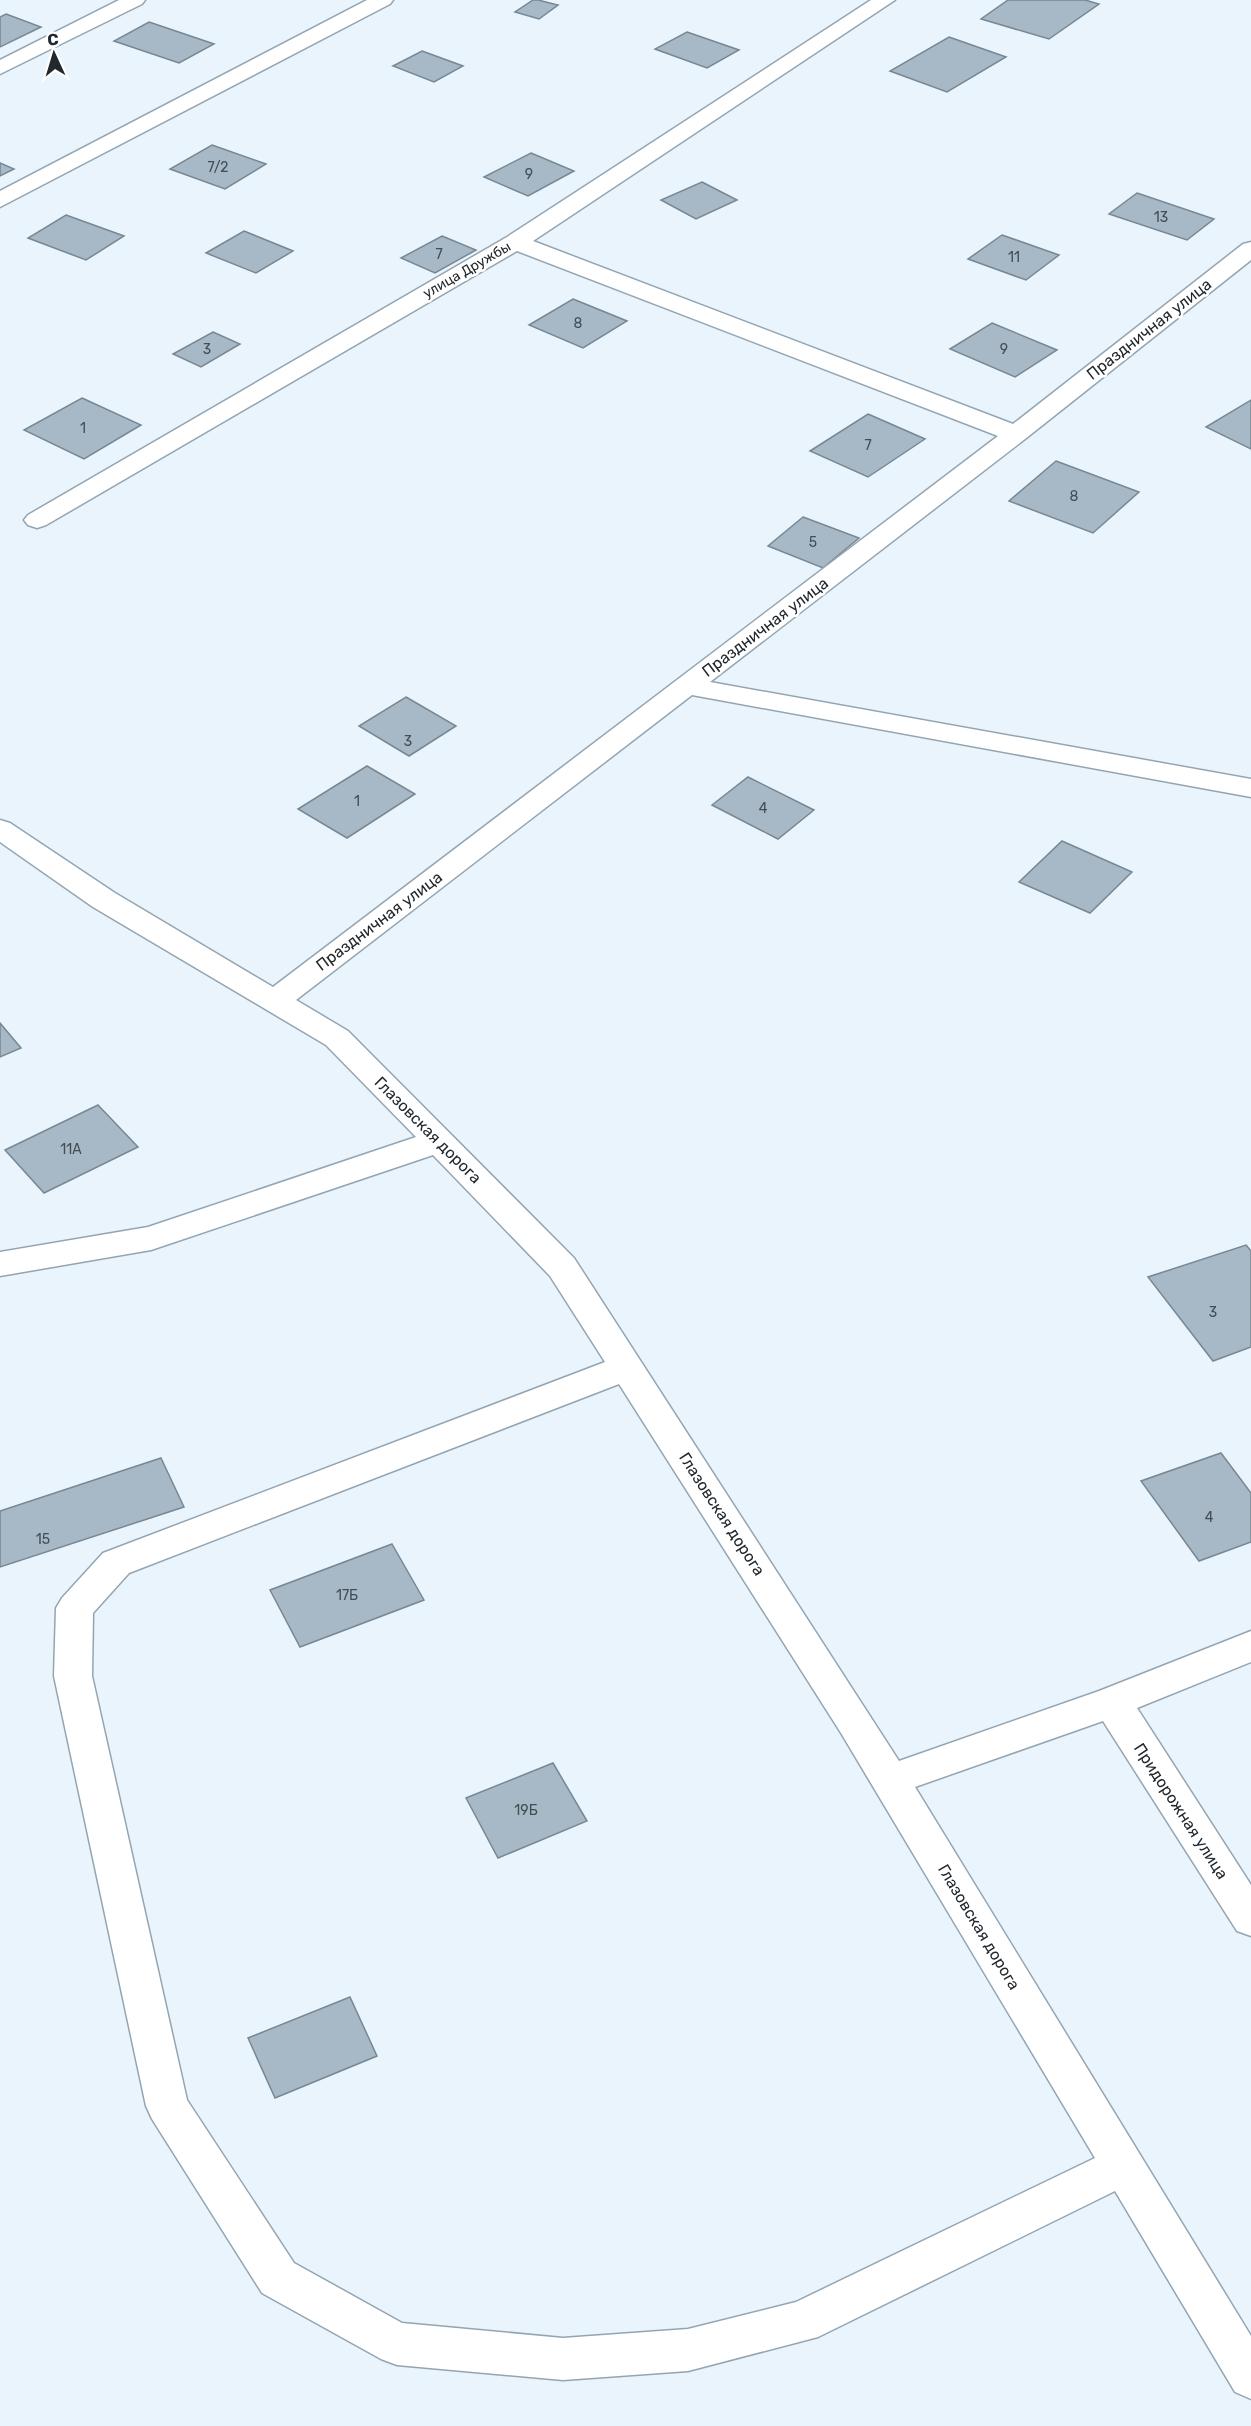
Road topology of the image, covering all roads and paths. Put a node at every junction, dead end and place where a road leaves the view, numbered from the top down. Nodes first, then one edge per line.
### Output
1 (135, 0) edge
2 (383, 0) edge
3 (885, 0) edge
4 (0, 68) edge
5 (0, 200) edge
6 (515, 242) junction
7 (1251, 249) edge
8 (1016, 434) junction
9 (37, 520) dead end
10 (687, 686) junction
11 (1251, 789) edge
12 (0, 830) edge
13 (276, 1000) junction
14 (440, 1141) junction
15 (0, 1264) edge
16 (628, 1367) junction
17 (1251, 1646) edge
18 (1112, 1702) junction
19 (890, 1780) junction
20 (1251, 1919) edge
21 (1123, 2166) junction
22 (1251, 2377) edge

1 - 4 street
2 - 5 street
3 - 6 street, улица Дружбы
6 - 8 street
6 - 9 street, улица Дружбы
7 - 8 street, Праздничная улица
8 - 10 street, Праздничная улица
10 - 11 street
10 - 13 street, Праздничная улица
12 - 13 street, Глазовская дорога
13 - 14 street, Глазовская дорога
14 - 15 street
14 - 16 street, Глазовская дорога
16 - 19 street, Глазовская дорога
16 - 21 street
17 - 18 street
18 - 19 street
18 - 20 street, Придорожная улица
19 - 21 street, Глазовская дорога
21 - 22 street, Глазовская дорога

